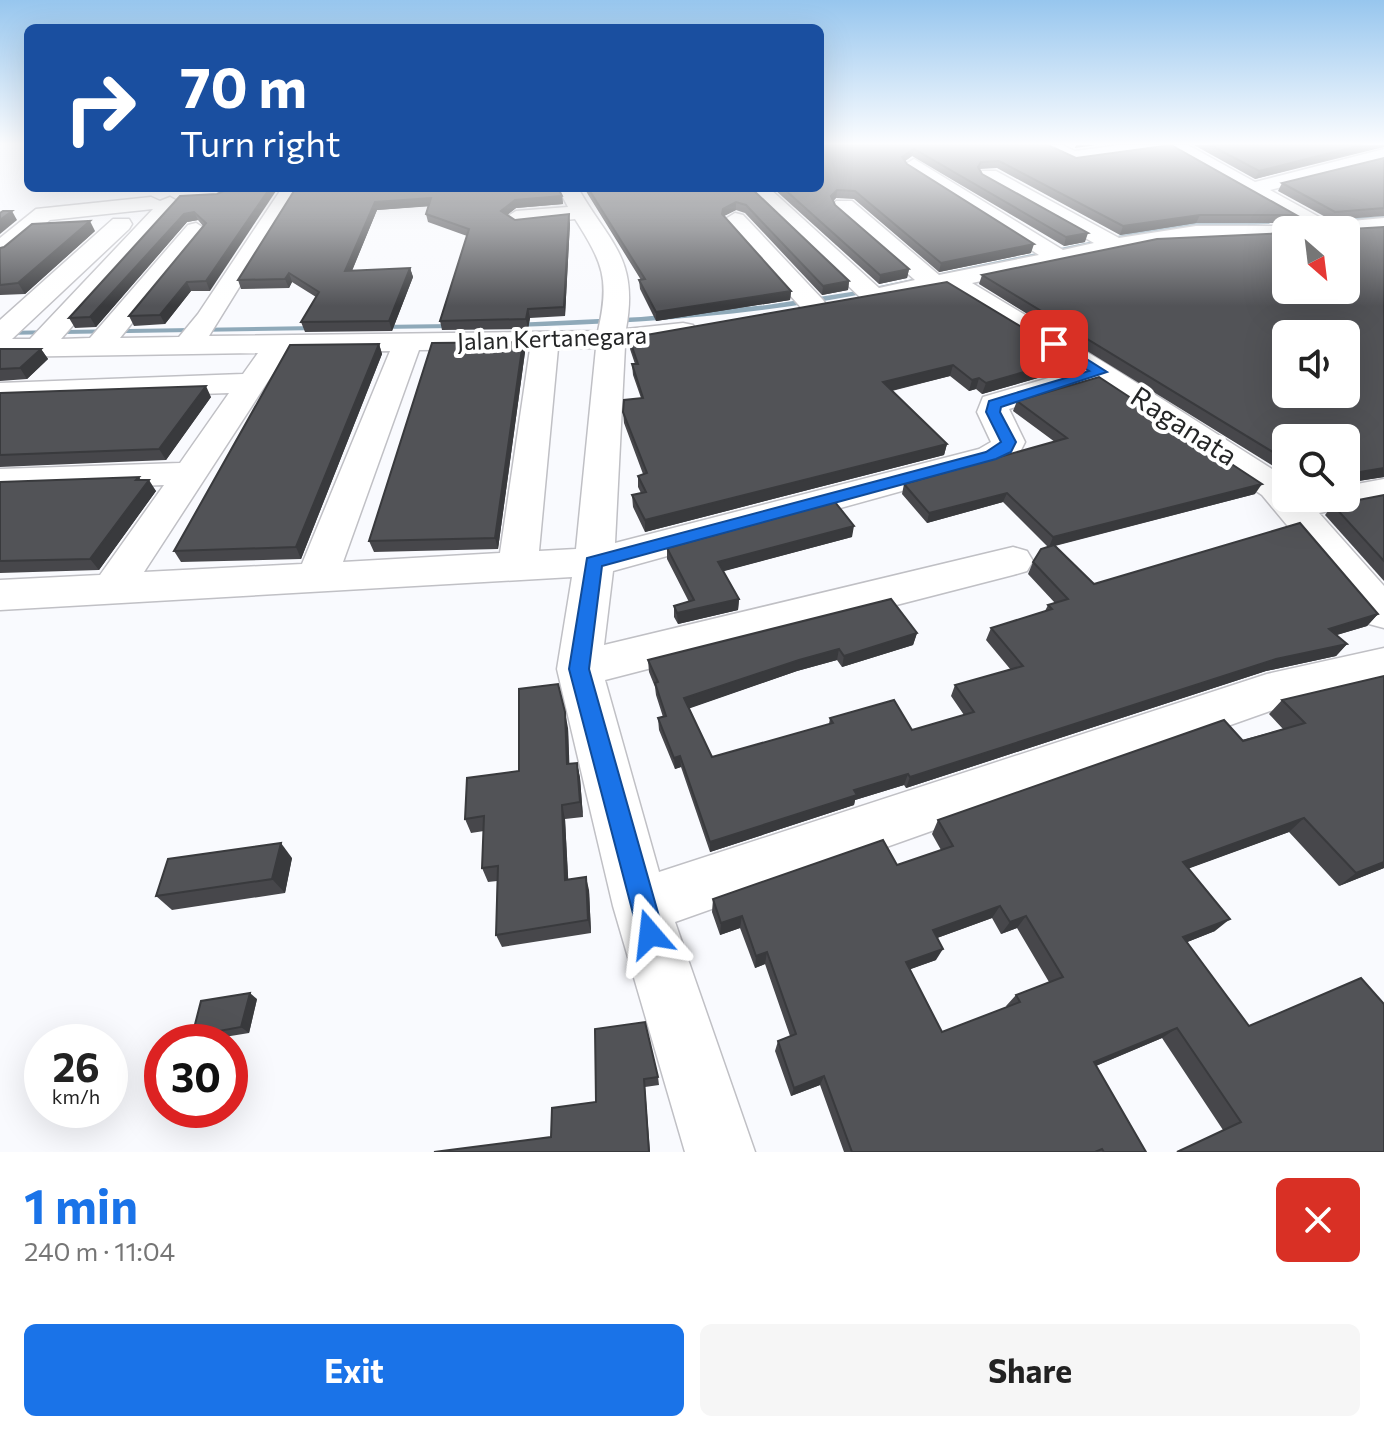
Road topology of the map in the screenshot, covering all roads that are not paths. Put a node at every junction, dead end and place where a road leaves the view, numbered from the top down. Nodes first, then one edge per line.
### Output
1 (283, 199) edge
2 (575, 199) edge
3 (768, 199) edge
4 (967, 199) edge
5 (1032, 199) edge
6 (1274, 199) edge
7 (143, 204) junction
8 (844, 206) dead end
9 (584, 212) junction
10 (1304, 216) edge
11 (516, 218) edge
12 (735, 220) dead end
13 (1360, 225) edge
14 (1384, 225) edge
15 (196, 230) edge
16 (1272, 231) edge
17 (1109, 242) junction
18 (0, 250) edge
19 (1054, 254) junction
20 (933, 279) junction
21 (868, 292) junction
22 (614, 326) junction
23 (704, 326) edge
24 (8, 328) edge
25 (51, 334) junction
26 (106, 338) junction
27 (545, 340) junction
28 (279, 343) junction
29 (407, 344) junction
30 (187, 345) junction
31 (0, 348) edge
32 (1100, 372) junction
33 (251, 383) junction
34 (0, 392) edge
35 (191, 473) junction
36 (0, 480) edge
37 (1272, 485) edge
38 (1384, 490) edge
39 (1360, 495) edge
40 (1298, 512) edge
41 (1013, 561) dead end
42 (594, 562) junction
43 (518, 568) junction
44 (316, 580) junction
45 (112, 589) junction
46 (0, 595) edge
47 (1384, 613) edge
48 (1384, 666) edge
49 (579, 669) junction
50 (641, 906) junction
51 (720, 1152) edge

1 - 30 street
2 - 9 street
3 - 21 street
4 - 19 street
5 - 17 street
6 - 10 street
7 - 18 street
7 - 24 street
7 - 25 street
8 - 20 street, Raganata
9 - 11 street
9 - 22 street
12 - 21 street
13 - 14 street
15 - 26 street
16 - 17 street
17 - 19 street
19 - 20 street
20 - 21 street
20 - 32 street, Raganata
22 - 23 street, Jalan Kertanegara
22 - 27 street, Jalan Kertanegara
22 - 42 street
25 - 26 street, Jalan Kertanegara
25 - 31 street, Jalan Kertanegara
26 - 30 street, Jalan Kertanegara
27 - 29 street, Jalan Kertanegara
27 - 43 street
28 - 29 street, Jalan Kertanegara
28 - 30 street, Jalan Kertanegara
28 - 33 street
29 - 44 street
32 - 37 street, Raganata
32 - 42 street
33 - 34 street
33 - 35 street
35 - 36 street
35 - 45 street
38 - 39 street
40 - 47 street, Raganata
41 - 49 street
42 - 43 street
42 - 49 street
43 - 44 street
44 - 45 street
45 - 46 street
48 - 50 street
49 - 50 street
50 - 51 street

